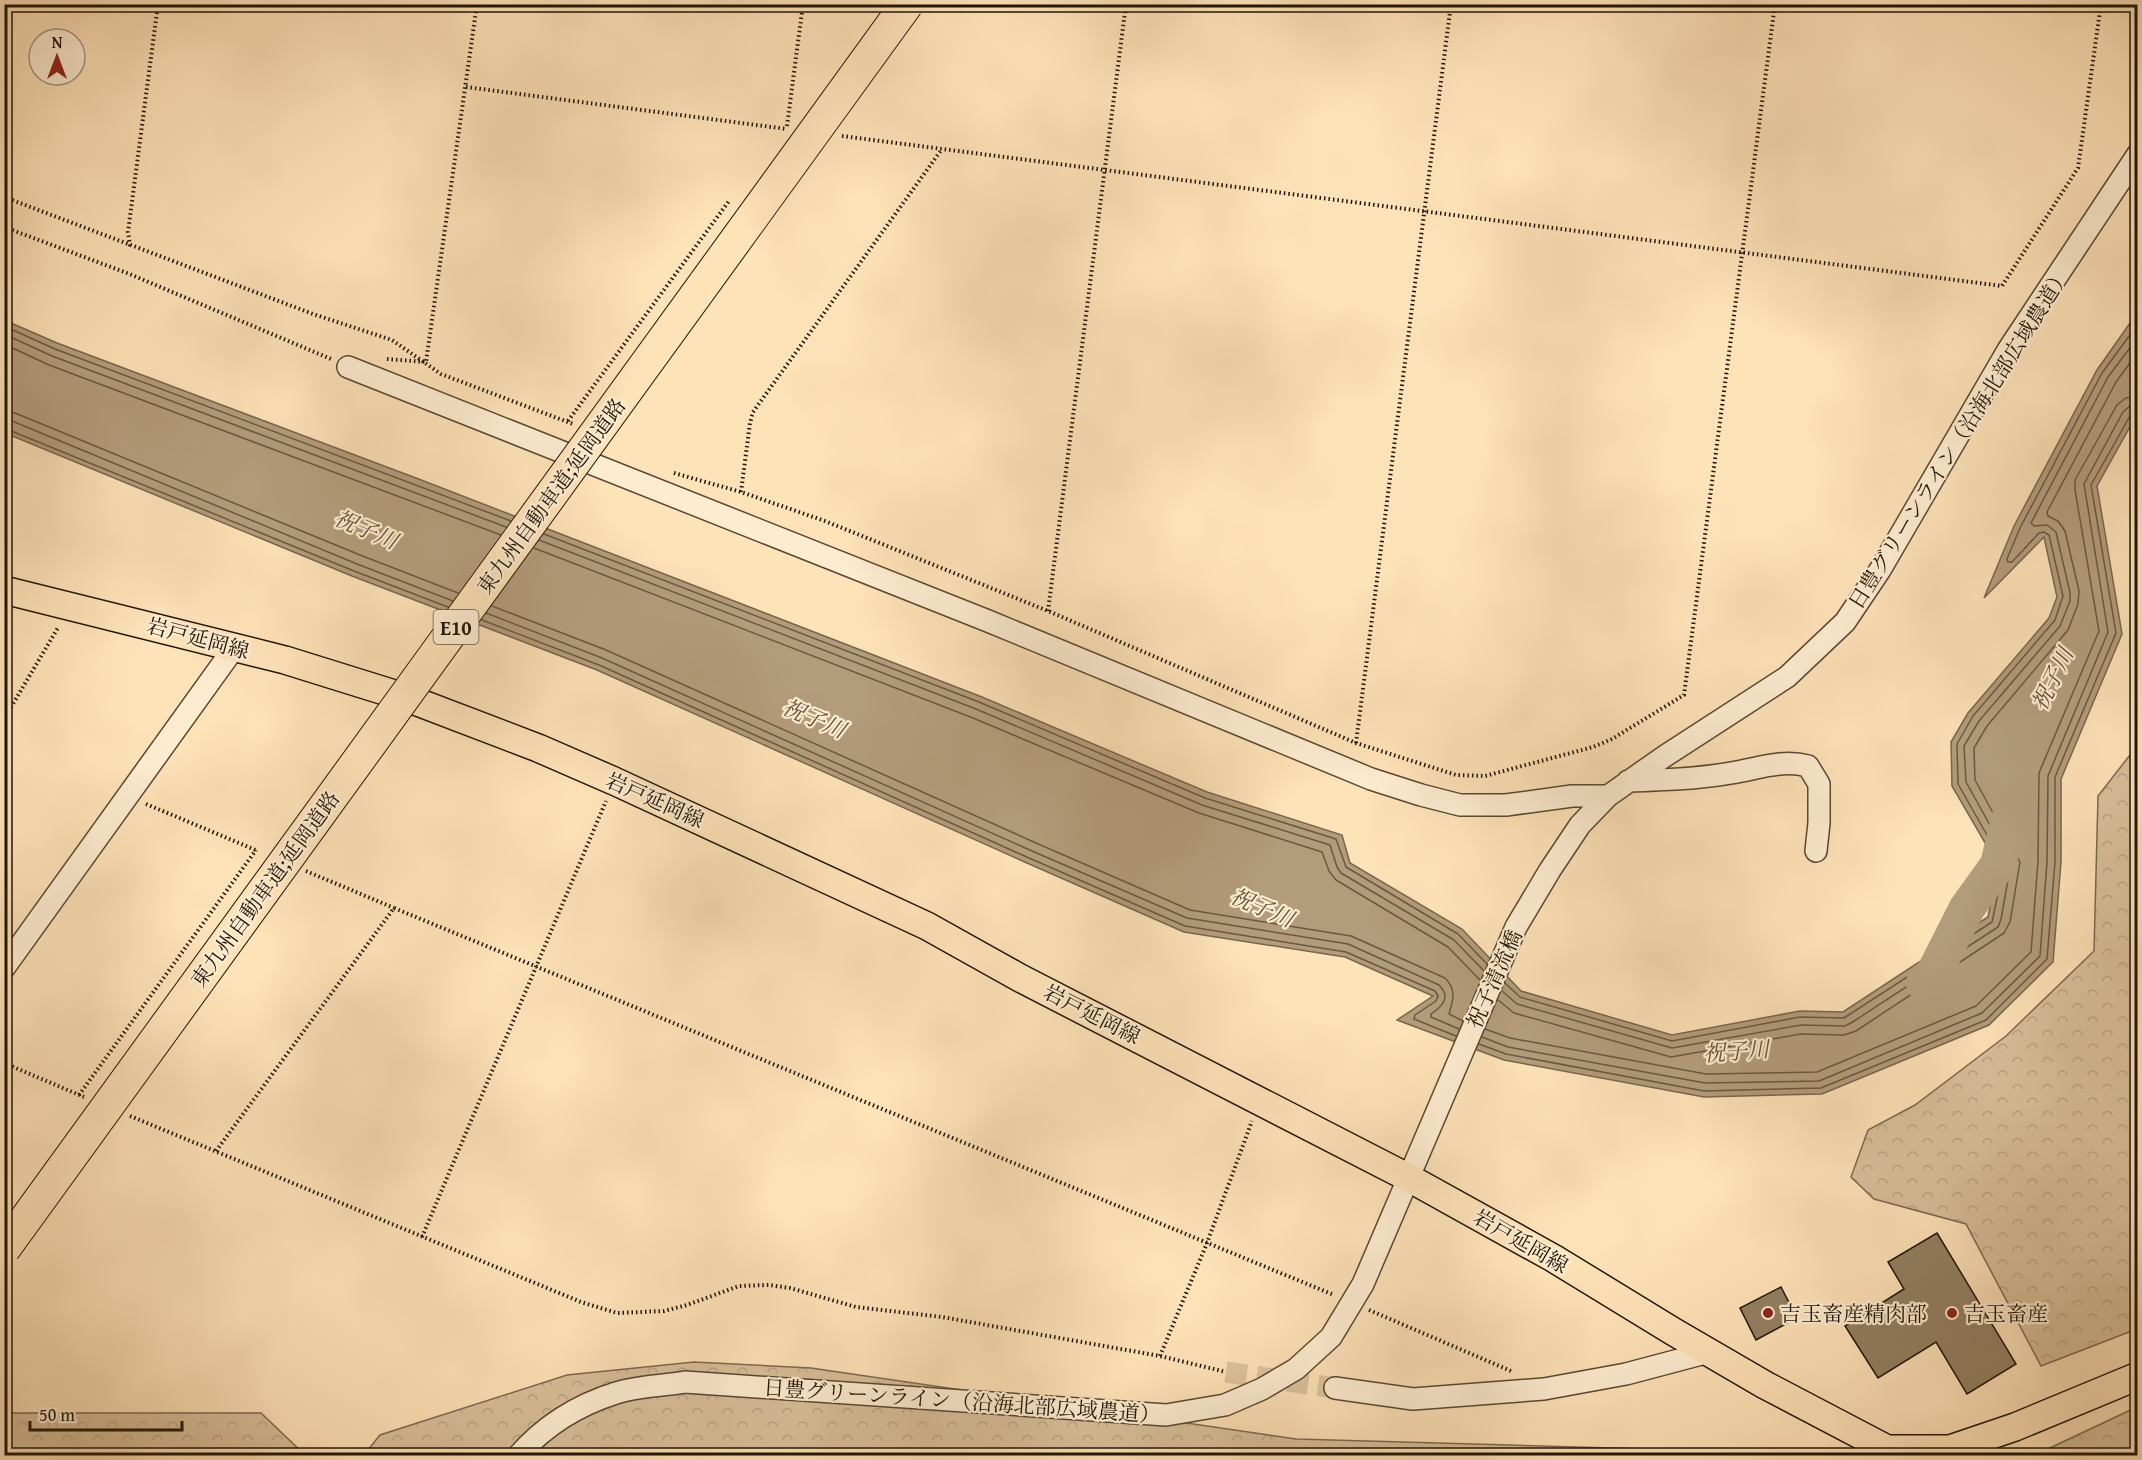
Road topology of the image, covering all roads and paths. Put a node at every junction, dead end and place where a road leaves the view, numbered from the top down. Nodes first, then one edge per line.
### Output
1 (158, 4) edge
2 (477, 4) edge
3 (803, 4) edge
4 (907, 4) edge
5 (1126, 4) edge
6 (1451, 4) edge
7 (1775, 4) edge
8 (2101, 4) edge
9 (776, 137) dead end
10 (942, 149) dead end
11 (2138, 154) edge
12 (1104, 170) junction
13 (735, 194) dead end
14 (4, 197) edge
15 (1424, 212) junction
16 (4, 227) edge
17 (130, 246) junction
18 (1743, 254) junction
19 (426, 362) junction
20 (348, 367) junction
21 (568, 421) junction
22 (578, 426) dead end
23 (665, 470) dead end
24 (741, 492) junction
25 (4, 590) edge
26 (70, 607) junction
27 (1048, 610) junction
28 (234, 648) junction
29 (4, 719) edge
30 (1356, 743) junction
31 (614, 781) junction
32 (1628, 781) junction
33 (1608, 796) junction
34 (1581, 825) joint
35 (256, 850) dead end
36 (1816, 851) dead end
37 (536, 966) junction
38 (4, 968) edge
39 (4, 1063) edge
40 (79, 1095) junction
41 (89, 1099) dead end
42 (1259, 1100) junction
43 (121, 1112) dead end
44 (1425, 1141) joint
45 (216, 1151) junction
46 (1409, 1178) junction
47 (422, 1237) junction
48 (1207, 1243) junction
49 (4, 1249) edge
50 (1335, 1295) dead end
51 (1368, 1310) dead end
52 (1709, 1352) junction
53 (1160, 1356) junction
54 (1226, 1372) tunnel mouth
55 (2138, 1376) edge
56 (1335, 1388) tunnel mouth
57 (1535, 1390) junction
58 (518, 1455) edge

1 - 17 path
2 - 19 path
3 - 9 path
4 - 49 highway, 東九州自動車道;延岡道路 / E10, bridge
5 - 12 path
6 - 15 path
7 - 18 path
8 - 18 path
10 - 24 path
11 - 32 street, 日豊グリーンライン（沿海北部広域農道）
12 - 15 path
12 - 27 path
13 - 21 path
14 - 17 path
15 - 18 path
15 - 30 path
16 - 20 path
17 - 19 path
18 - 30 path
19 - 20 path
19 - 21 path
20 - 33 street
21 - 22 path
23 - 24 path
24 - 27 path
25 - 26 main road, 岩戸延岡線
26 - 28 main road, 岩戸延岡線
26 - 29 path
27 - 30 path
28 - 31 main road, 岩戸延岡線
28 - 38 street
31 - 37 path
31 - 42 main road, 岩戸延岡線
32 - 33 street, 日豊グリーンライン（沿海北部広域農道）
32 - 36 street
33 - 34 street, 日豊グリーンライン（沿海北部広域農道）
34 - 44 street, 祝子清流橋
35 - 40 path
37 - 45 path
37 - 47 path
37 - 48 path
39 - 40 path
40 - 41 path
42 - 46 main road, 岩戸延岡線
42 - 48 path
43 - 45 path
44 - 46 street, 日豊グリーンライン（沿海北部広域農道）
45 - 47 path
46 - 52 main road, 岩戸延岡線
46 - 58 street, 日豊グリーンライン（沿海北部広域農道）
47 - 53 path
48 - 50 path
48 - 53 path
51 - 57 path
52 - 55 main road, 岩戸延岡線
52 - 57 street
53 - 54 path
56 - 57 street

